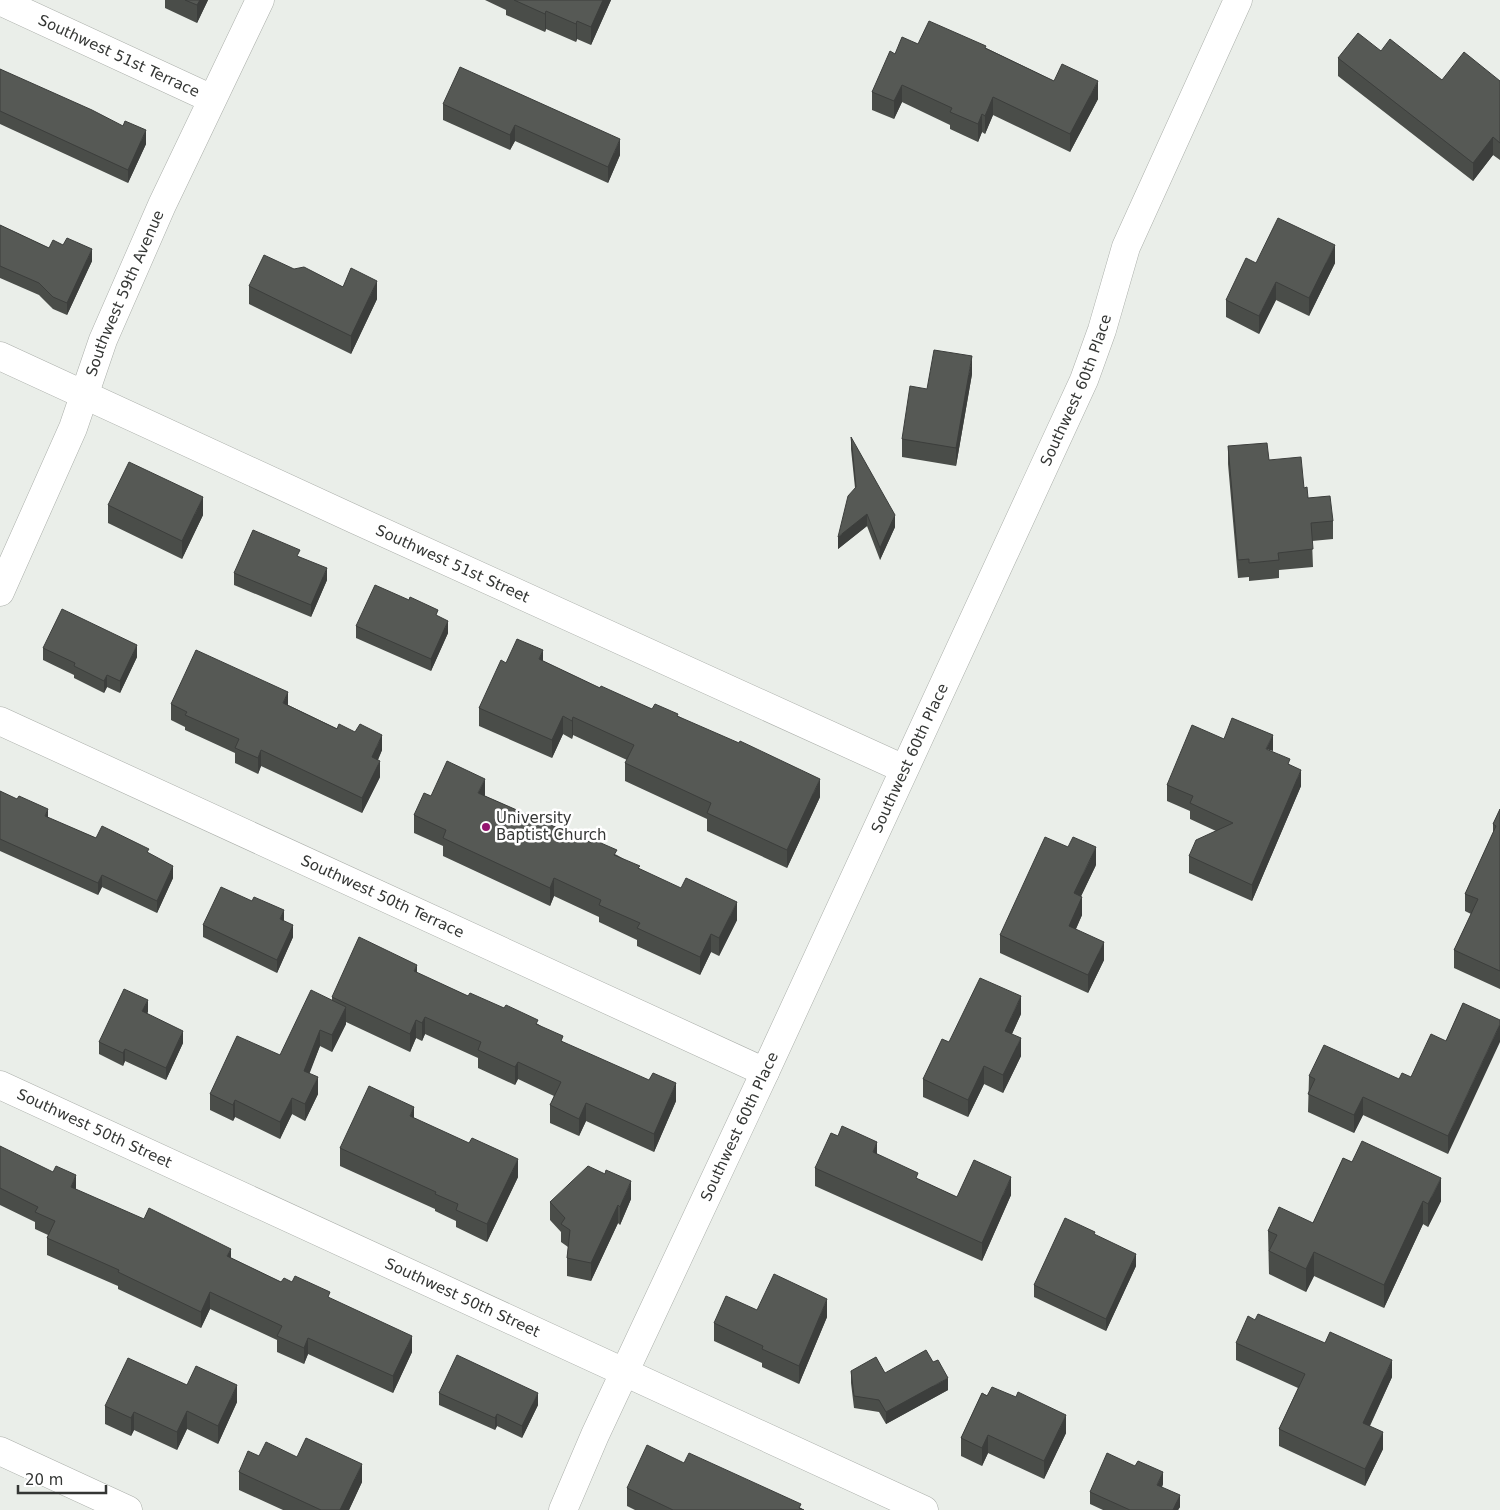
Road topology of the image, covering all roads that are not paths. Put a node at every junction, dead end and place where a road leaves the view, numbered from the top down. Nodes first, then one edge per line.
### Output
1 (0, 0) edge
2 (260, 0) edge
3 (1238, 0) edge
4 (212, 99) junction
5 (0, 356) edge
6 (84, 395) junction
7 (0, 592) edge
8 (0, 721) edge
9 (904, 769) junction
10 (765, 1072) junction
11 (0, 1085) edge
12 (624, 1372) junction
13 (0, 1451) edge
14 (128, 1510) edge
15 (563, 1510) edge
16 (924, 1510) edge

1 - 4 street, Southwest 51st Terrace
2 - 4 street, Southwest 59th Avenue
3 - 9 street, Southwest 60th Place
4 - 6 street, Southwest 59th Avenue
5 - 6 street, Southwest 51st Street
6 - 7 street, Southwest 59th Avenue
6 - 9 street, Southwest 51st Street
8 - 10 street, Southwest 50th Terrace
9 - 10 street, Southwest 60th Place
10 - 12 street, Southwest 60th Place
11 - 12 street, Southwest 50th Street
12 - 15 street, Southwest 60th Place
12 - 16 street, Southwest 50th Street
13 - 14 street

